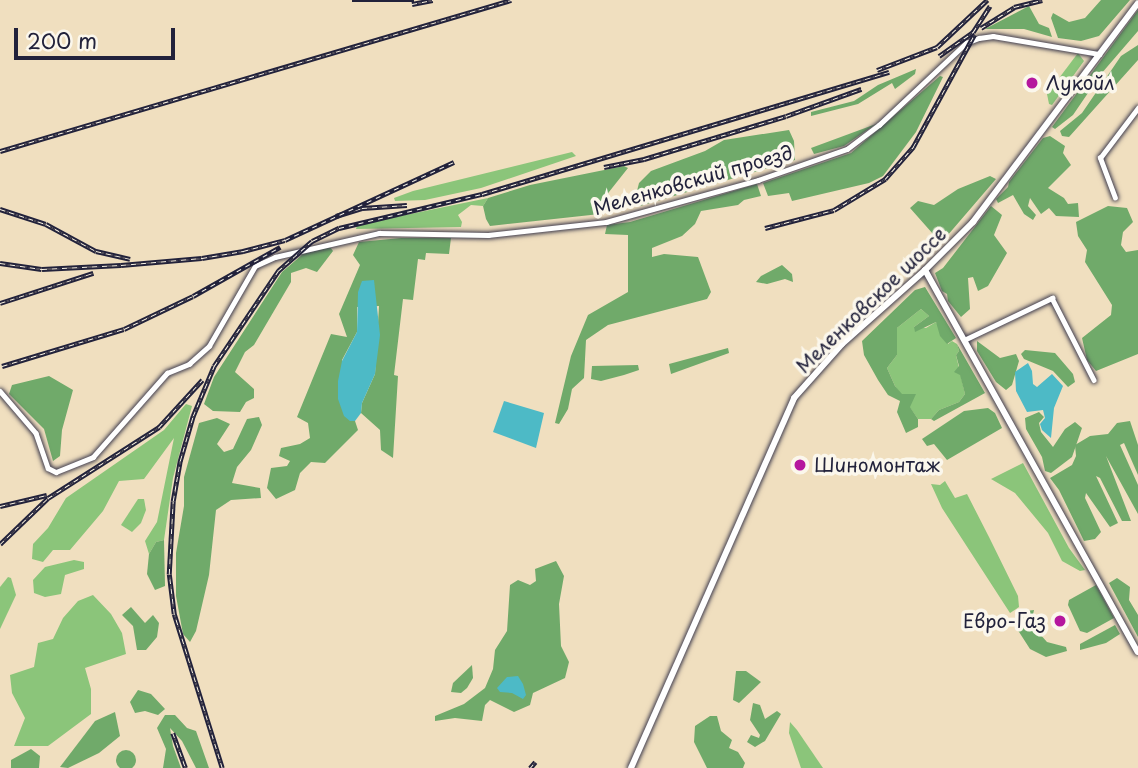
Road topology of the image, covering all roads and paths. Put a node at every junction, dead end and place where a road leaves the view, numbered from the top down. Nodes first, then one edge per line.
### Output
1 (1138, 3) edge
2 (1098, 54) junction
3 (1138, 108) edge
4 (1115, 198) dead end
5 (925, 270) junction
6 (964, 340) junction
7 (1094, 380) dead end
8 (0, 391) edge
9 (1138, 652) edge
10 (631, 768) edge

1 - 2 main road, Меленковское шоссе
2 - 5 main road, Меленковское шоссе
2 - 8 street, Меленковский проезд
3 - 4 street
5 - 6 main road
5 - 10 main road, Меленковское шоссе
6 - 7 street
6 - 9 main road

